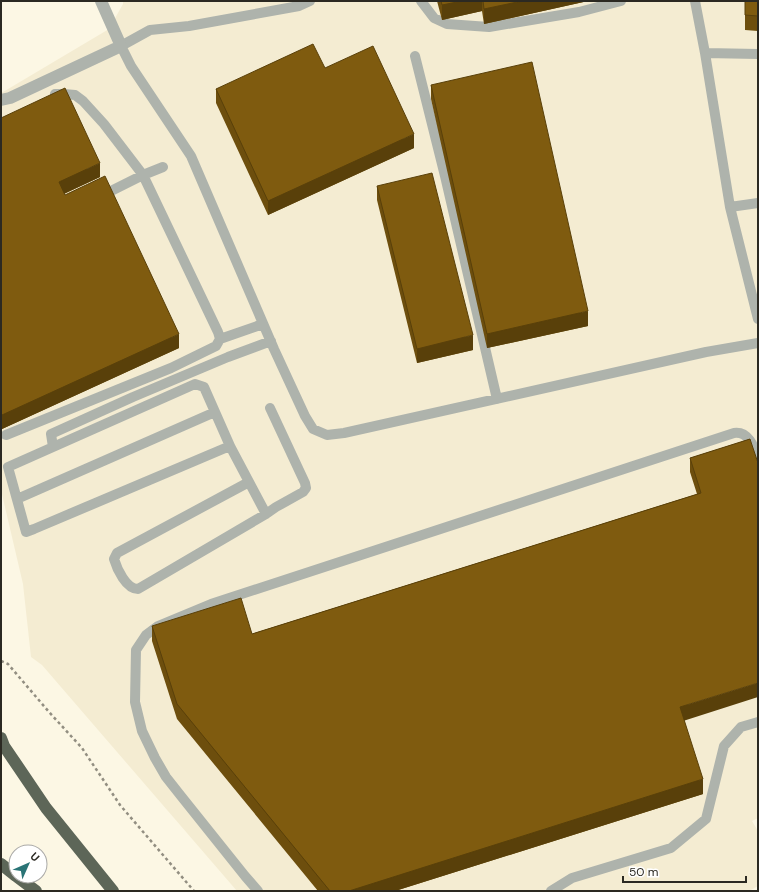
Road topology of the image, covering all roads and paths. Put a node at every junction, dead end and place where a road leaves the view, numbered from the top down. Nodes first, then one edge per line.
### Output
1 (102, 1) edge
2 (310, 1) edge
3 (421, 1) edge
4 (621, 1) edge
5 (695, 1) edge
6 (121, 46) junction
7 (705, 53) junction
8 (758, 54) edge
9 (414, 56) dead end
10 (53, 94) edge
11 (1, 100) edge
12 (163, 167) dead end
13 (143, 175) junction
14 (106, 193) edge
15 (758, 203) edge
16 (730, 207) junction
17 (758, 319) edge
18 (264, 324) junction
19 (220, 339) junction
20 (271, 341) junction
21 (758, 343) edge
22 (497, 399) junction
23 (270, 408) dead end
24 (216, 412) junction
25 (6, 435) dead end
26 (230, 446) junction
27 (53, 447) junction
28 (758, 458) edge
29 (249, 482) junction
30 (17, 499) junction
31 (266, 514) junction
32 (1, 661) edge
33 (758, 722) edge
34 (1, 738) edge
35 (27, 884) edge
36 (36, 891) edge
37 (113, 891) edge
38 (194, 891) edge
39 (258, 891) edge
40 (551, 891) edge

1 - 6 street
2 - 6 lane
3 - 4 lane
5 - 7 lane
6 - 11 street
6 - 18 lane
7 - 8 lane
7 - 16 lane
9 - 22 lane
10 - 13 lane
12 - 13 lane
13 - 14 lane
13 - 19 lane
15 - 16 lane
16 - 17 lane
18 - 19 lane
18 - 20 lane
19 - 25 lane
20 - 22 lane
20 - 27 lane
21 - 22 lane
23 - 31 lane
24 - 26 lane
24 - 27 lane
24 - 30 lane
26 - 29 lane
26 - 30 lane
27 - 30 lane
28 - 39 lane
29 - 31 lane
29 - 31 lane
32 - 38 path
33 - 40 lane
34 - 37 highway
35 - 36 highway

